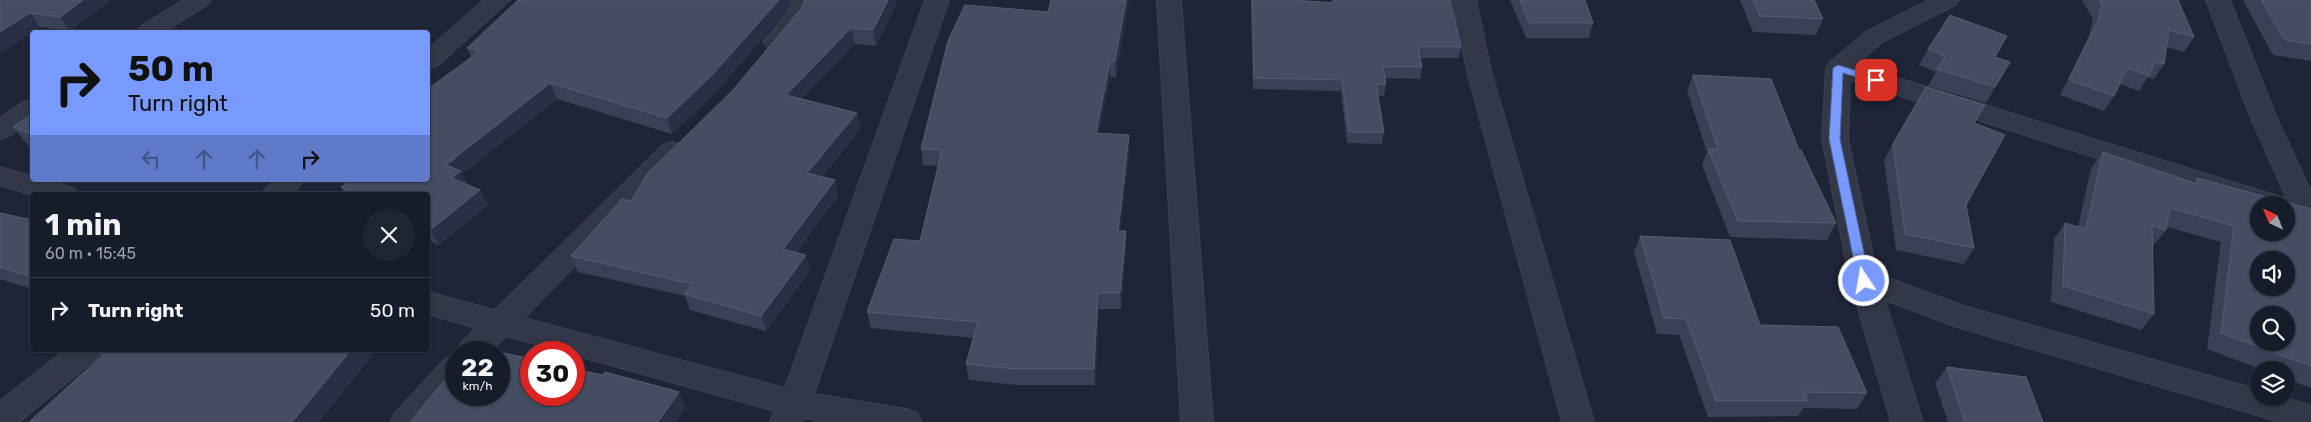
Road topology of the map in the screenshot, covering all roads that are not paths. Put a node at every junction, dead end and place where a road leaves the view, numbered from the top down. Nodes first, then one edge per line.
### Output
1 (199, 0) edge
2 (498, 0) edge
3 (804, 0) edge
4 (936, 0) edge
5 (1169, 0) edge
6 (1464, 0) edge
7 (1947, 0) edge
8 (2218, 0) edge
9 (151, 30) edge
10 (430, 60) edge
11 (758, 61) edge
12 (1838, 68) junction
13 (30, 109) edge
14 (0, 130) edge
15 (692, 132) edge
16 (0, 176) edge
17 (289, 182) edge
18 (54, 192) edge
19 (277, 192) edge
20 (2250, 197) edge
21 (2302, 213) edge
22 (1864, 281) junction
23 (430, 304) edge
24 (498, 324) junction
25 (482, 341) edge
26 (84, 352) edge
27 (445, 380) edge
28 (790, 413) edge
29 (2311, 418) edge
30 (0, 419) edge
31 (406, 422) edge
32 (906, 422) edge
33 (1197, 422) edge
34 (1578, 422) edge
35 (1906, 422) edge

1 - 9 street
2 - 10 street
3 - 11 street
4 - 28 street
5 - 33 street
6 - 34 street
7 - 12 street
8 - 21 street
12 - 20 street
12 - 22 street
13 - 14 street
15 - 24 street
16 - 18 street
17 - 19 street
22 - 29 street
22 - 35 street
23 - 24 street
24 - 25 street
24 - 28 street
26 - 30 street
27 - 31 street
28 - 32 street

